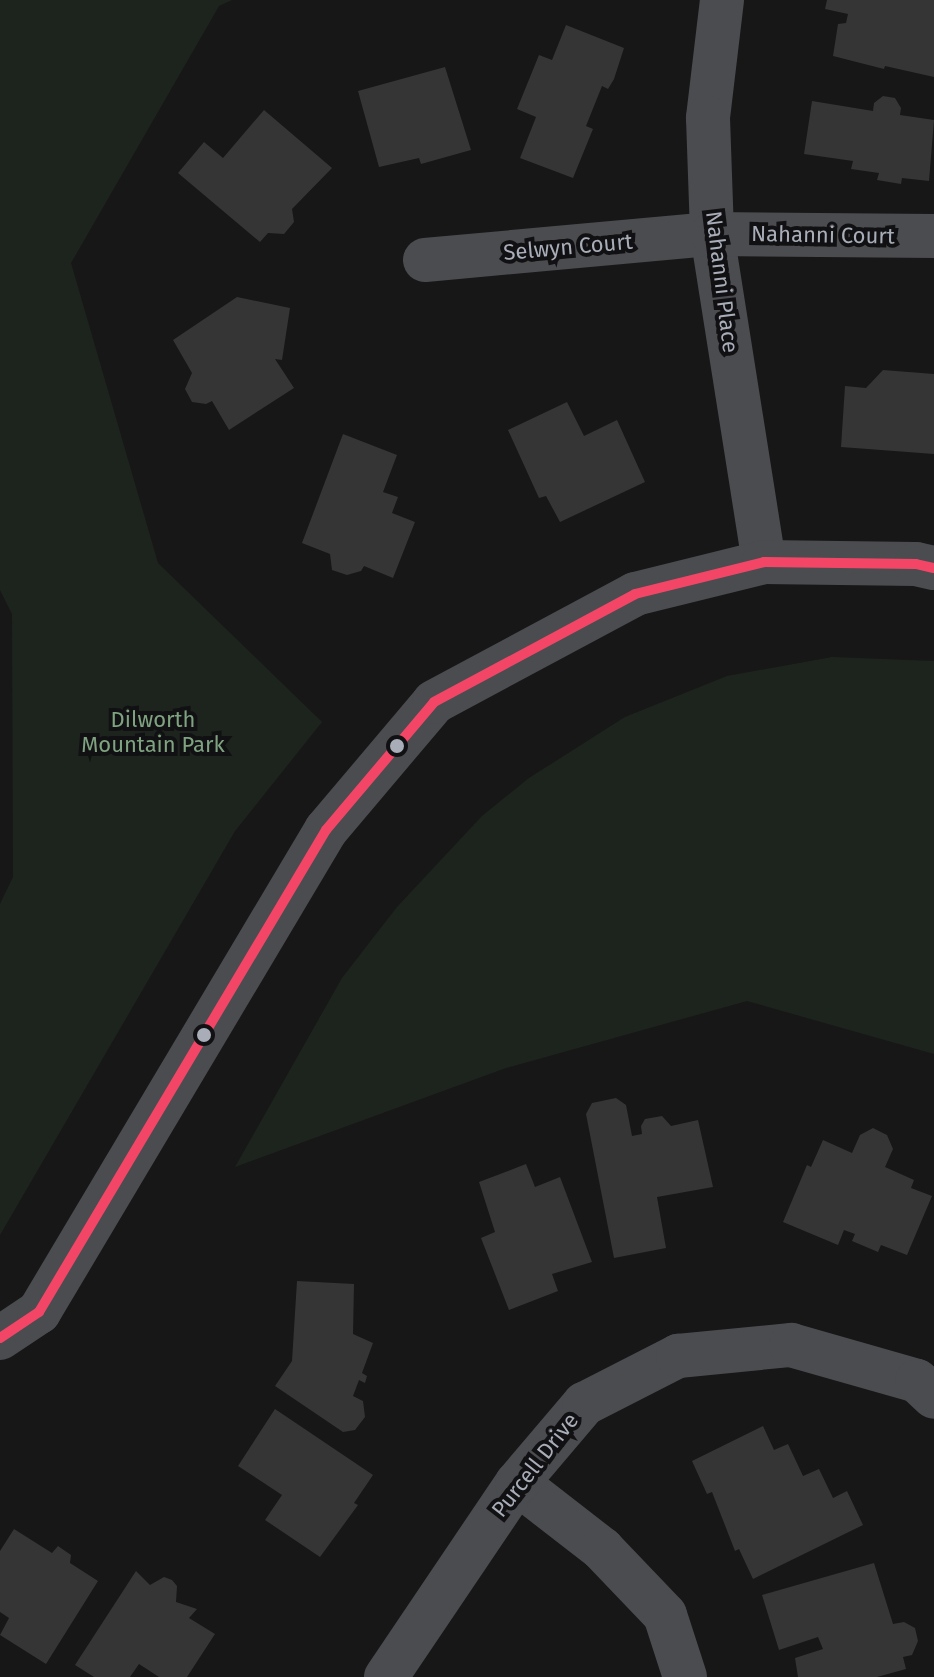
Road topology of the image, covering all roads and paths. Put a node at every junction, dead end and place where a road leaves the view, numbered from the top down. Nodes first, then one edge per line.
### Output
1 (722, 0) edge
2 (712, 234) junction
3 (934, 236) edge
4 (425, 260) dead end
5 (764, 562) junction
6 (934, 568) edge
7 (0, 1338) edge
8 (934, 1397) edge
9 (517, 1483) junction
10 (386, 1677) edge
11 (685, 1677) edge

1 - 2 street, Nahanni Place
2 - 3 street, Nahanni Court
2 - 4 street, Selwyn Court
2 - 5 street, Nahanni Place
5 - 6 street
5 - 7 street
8 - 9 street, Purcell Drive
9 - 10 street, Purcell Drive
9 - 11 street

